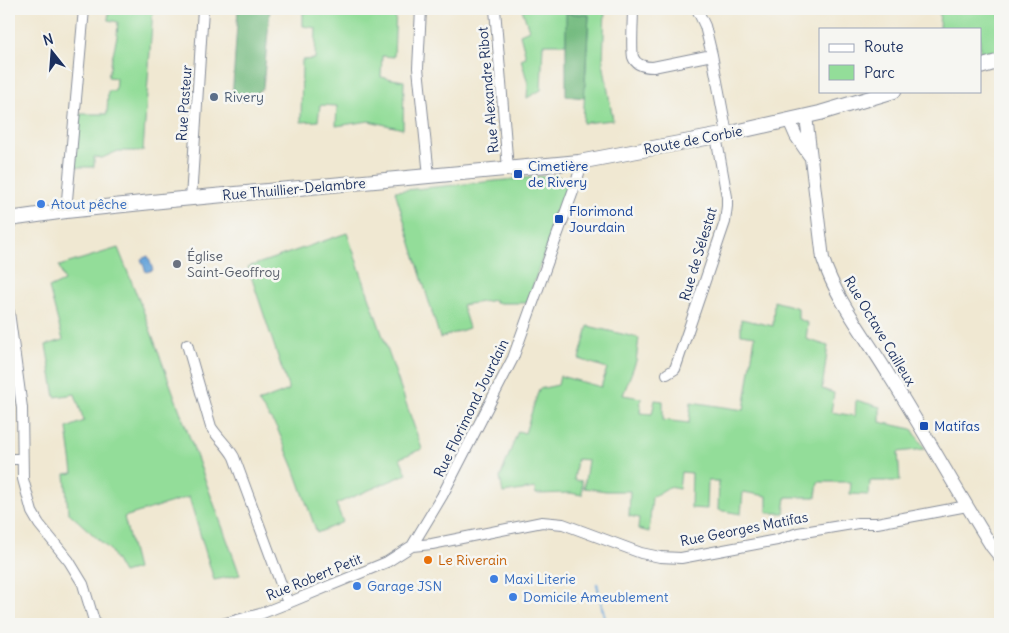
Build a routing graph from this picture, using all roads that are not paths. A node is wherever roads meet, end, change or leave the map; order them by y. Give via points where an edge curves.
1 (84, 9) edge
2 (203, 9) edge
3 (421, 9) edge
4 (496, 9) edge
5 (633, 9) edge
6 (697, 9) edge
7 (712, 55) junction
8 (1000, 61) edge
9 (982, 66) edge
10 (890, 92) edge
11 (806, 116) junction
12 (789, 120) junction
13 (721, 135) junction
14 (811, 157) junction
15 (579, 162) junction
16 (508, 169) junction
17 (429, 176) junction
18 (191, 199) junction
19 (66, 211) junction
20 (9, 219) edge
21 (9, 312) edge
22 (186, 344) dead end
23 (668, 374) dead end
24 (9, 459) edge
25 (22, 459) junction
26 (966, 506) junction
27 (412, 546) junction
28 (1000, 557) edge
29 (288, 603) junction
30 (95, 624) edge
31 (222, 624) edge

1 - 19 street
2 - 18 street, Rue Pasteur
3 - 17 street via 418,68
4 - 16 street, Rue Alexandre Ribot
5 - 7 street via 633,57 640,65 652,67
6 - 7 street, Rue de Sélestat
7 - 13 street, Rue de Sélestat
8 - 9 main road
10 - 11 main road, Route de Corbie
11 - 12 main road, Route de Corbie
11 - 14 street, Rue Octave Cailleux
12 - 13 main road, Route de Corbie
12 - 14 street
13 - 15 main road, Route de Corbie
13 - 23 street, Rue de Sélestat via 727,196 725,222 676,369
14 - 26 street, Rue Octave Cailleux via 823,258 829,277
15 - 16 main road, Rue Thuillier-Delambre
15 - 27 street, Rue Florimond Jourdain via 575,186 513,358 442,496
16 - 17 main road, Rue Thuillier-Delambre
17 - 18 main road, Rue Thuillier-Delambre
18 - 19 main road, Rue Thuillier-Delambre
19 - 20 main road, Rue Thuillier-Delambre
21 - 25 street via 22,408
22 - 29 street via 211,427 234,457
24 - 25 street
25 - 30 street via 32,512 84,584
26 - 27 street, Rue Georges Matifas via 878,523 798,533 681,558 641,553 554,523 526,525
26 - 28 street
27 - 29 street, Rue Robert Petit via 387,562
29 - 31 street, Rue Robert Petit

